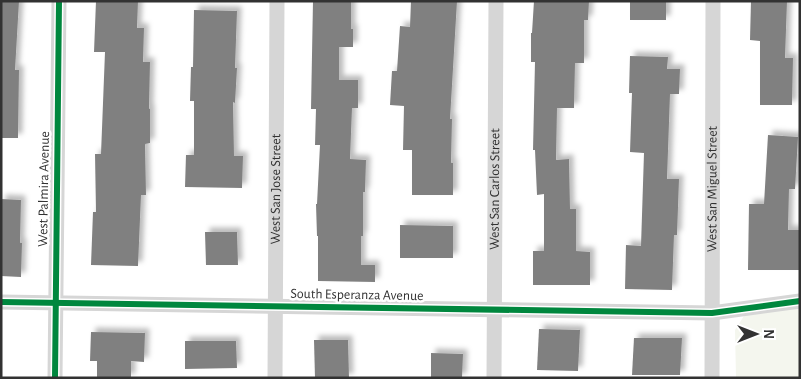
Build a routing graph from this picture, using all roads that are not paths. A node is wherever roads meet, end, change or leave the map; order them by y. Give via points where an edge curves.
1 (58, 1) edge
2 (277, 1) edge
3 (496, 1) edge
4 (713, 1) edge
5 (800, 301) edge
6 (1, 302) edge
7 (56, 303) junction
8 (275, 307) junction
9 (495, 310) junction
10 (712, 313) junction
11 (55, 378) edge
12 (275, 378) edge
13 (494, 378) edge
14 (712, 378) edge

1 - 7 street, West Palmira Avenue
2 - 8 street, West San Jose Street
3 - 9 street, West San Carlos Street
4 - 10 street, West San Miguel Street
5 - 10 street, South Esperanza Avenue
6 - 7 street, South Esperanza Avenue
7 - 8 street, South Esperanza Avenue
7 - 11 street, West Palmira Avenue
8 - 9 street, South Esperanza Avenue
8 - 12 street, West San Jose Street
9 - 10 street, South Esperanza Avenue
9 - 13 street, West San Carlos Street
10 - 14 street, West San Miguel Street

